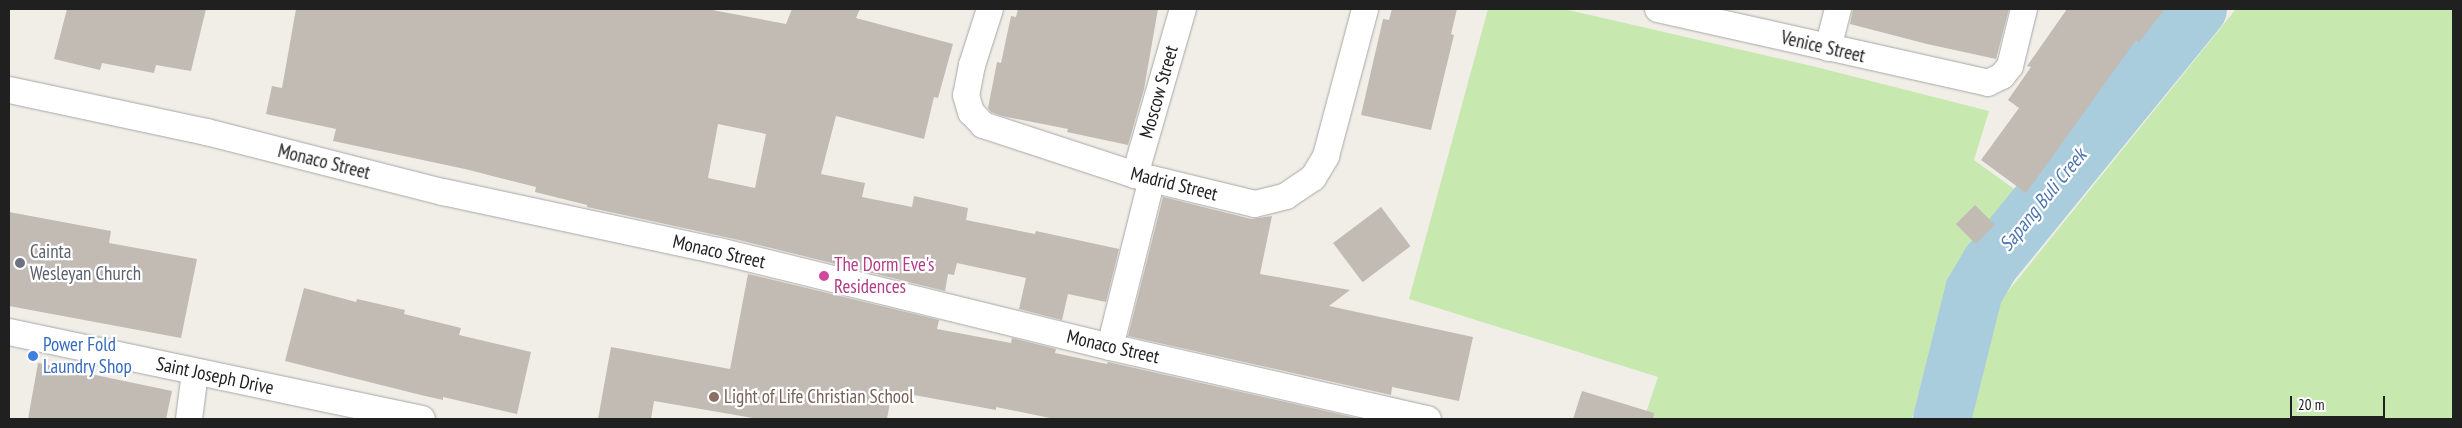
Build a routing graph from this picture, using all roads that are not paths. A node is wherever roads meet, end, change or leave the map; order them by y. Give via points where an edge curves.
1 (990, 9) edge
2 (1183, 9) edge
3 (1365, 9) edge
4 (1658, 9) edge
5 (1838, 9) edge
6 (2024, 9) edge
7 (1828, 48) junction
8 (9, 90) edge
9 (1144, 177) junction
10 (9, 332) edge
11 (1110, 347) junction
12 (195, 372) junction
13 (189, 419) edge
14 (422, 419) edge
15 (1428, 419) edge

1 - 9 street, Madrid Street via 966,95 971,112 983,125 992,129
2 - 9 street, Moscow Street
3 - 9 street, Madrid Street via 1326,156 1313,178 1286,196 1255,204
4 - 7 street, Venice Street
5 - 7 street
6 - 7 street, Venice Street via 2010,66 2002,76 1988,83
8 - 11 street, Monaco Street via 207,132 443,192 719,251
9 - 11 street, Moscow Street
10 - 12 street, Saint Joseph Drive
11 - 15 street, Monaco Street
12 - 13 street
12 - 14 street, Saint Joseph Drive

